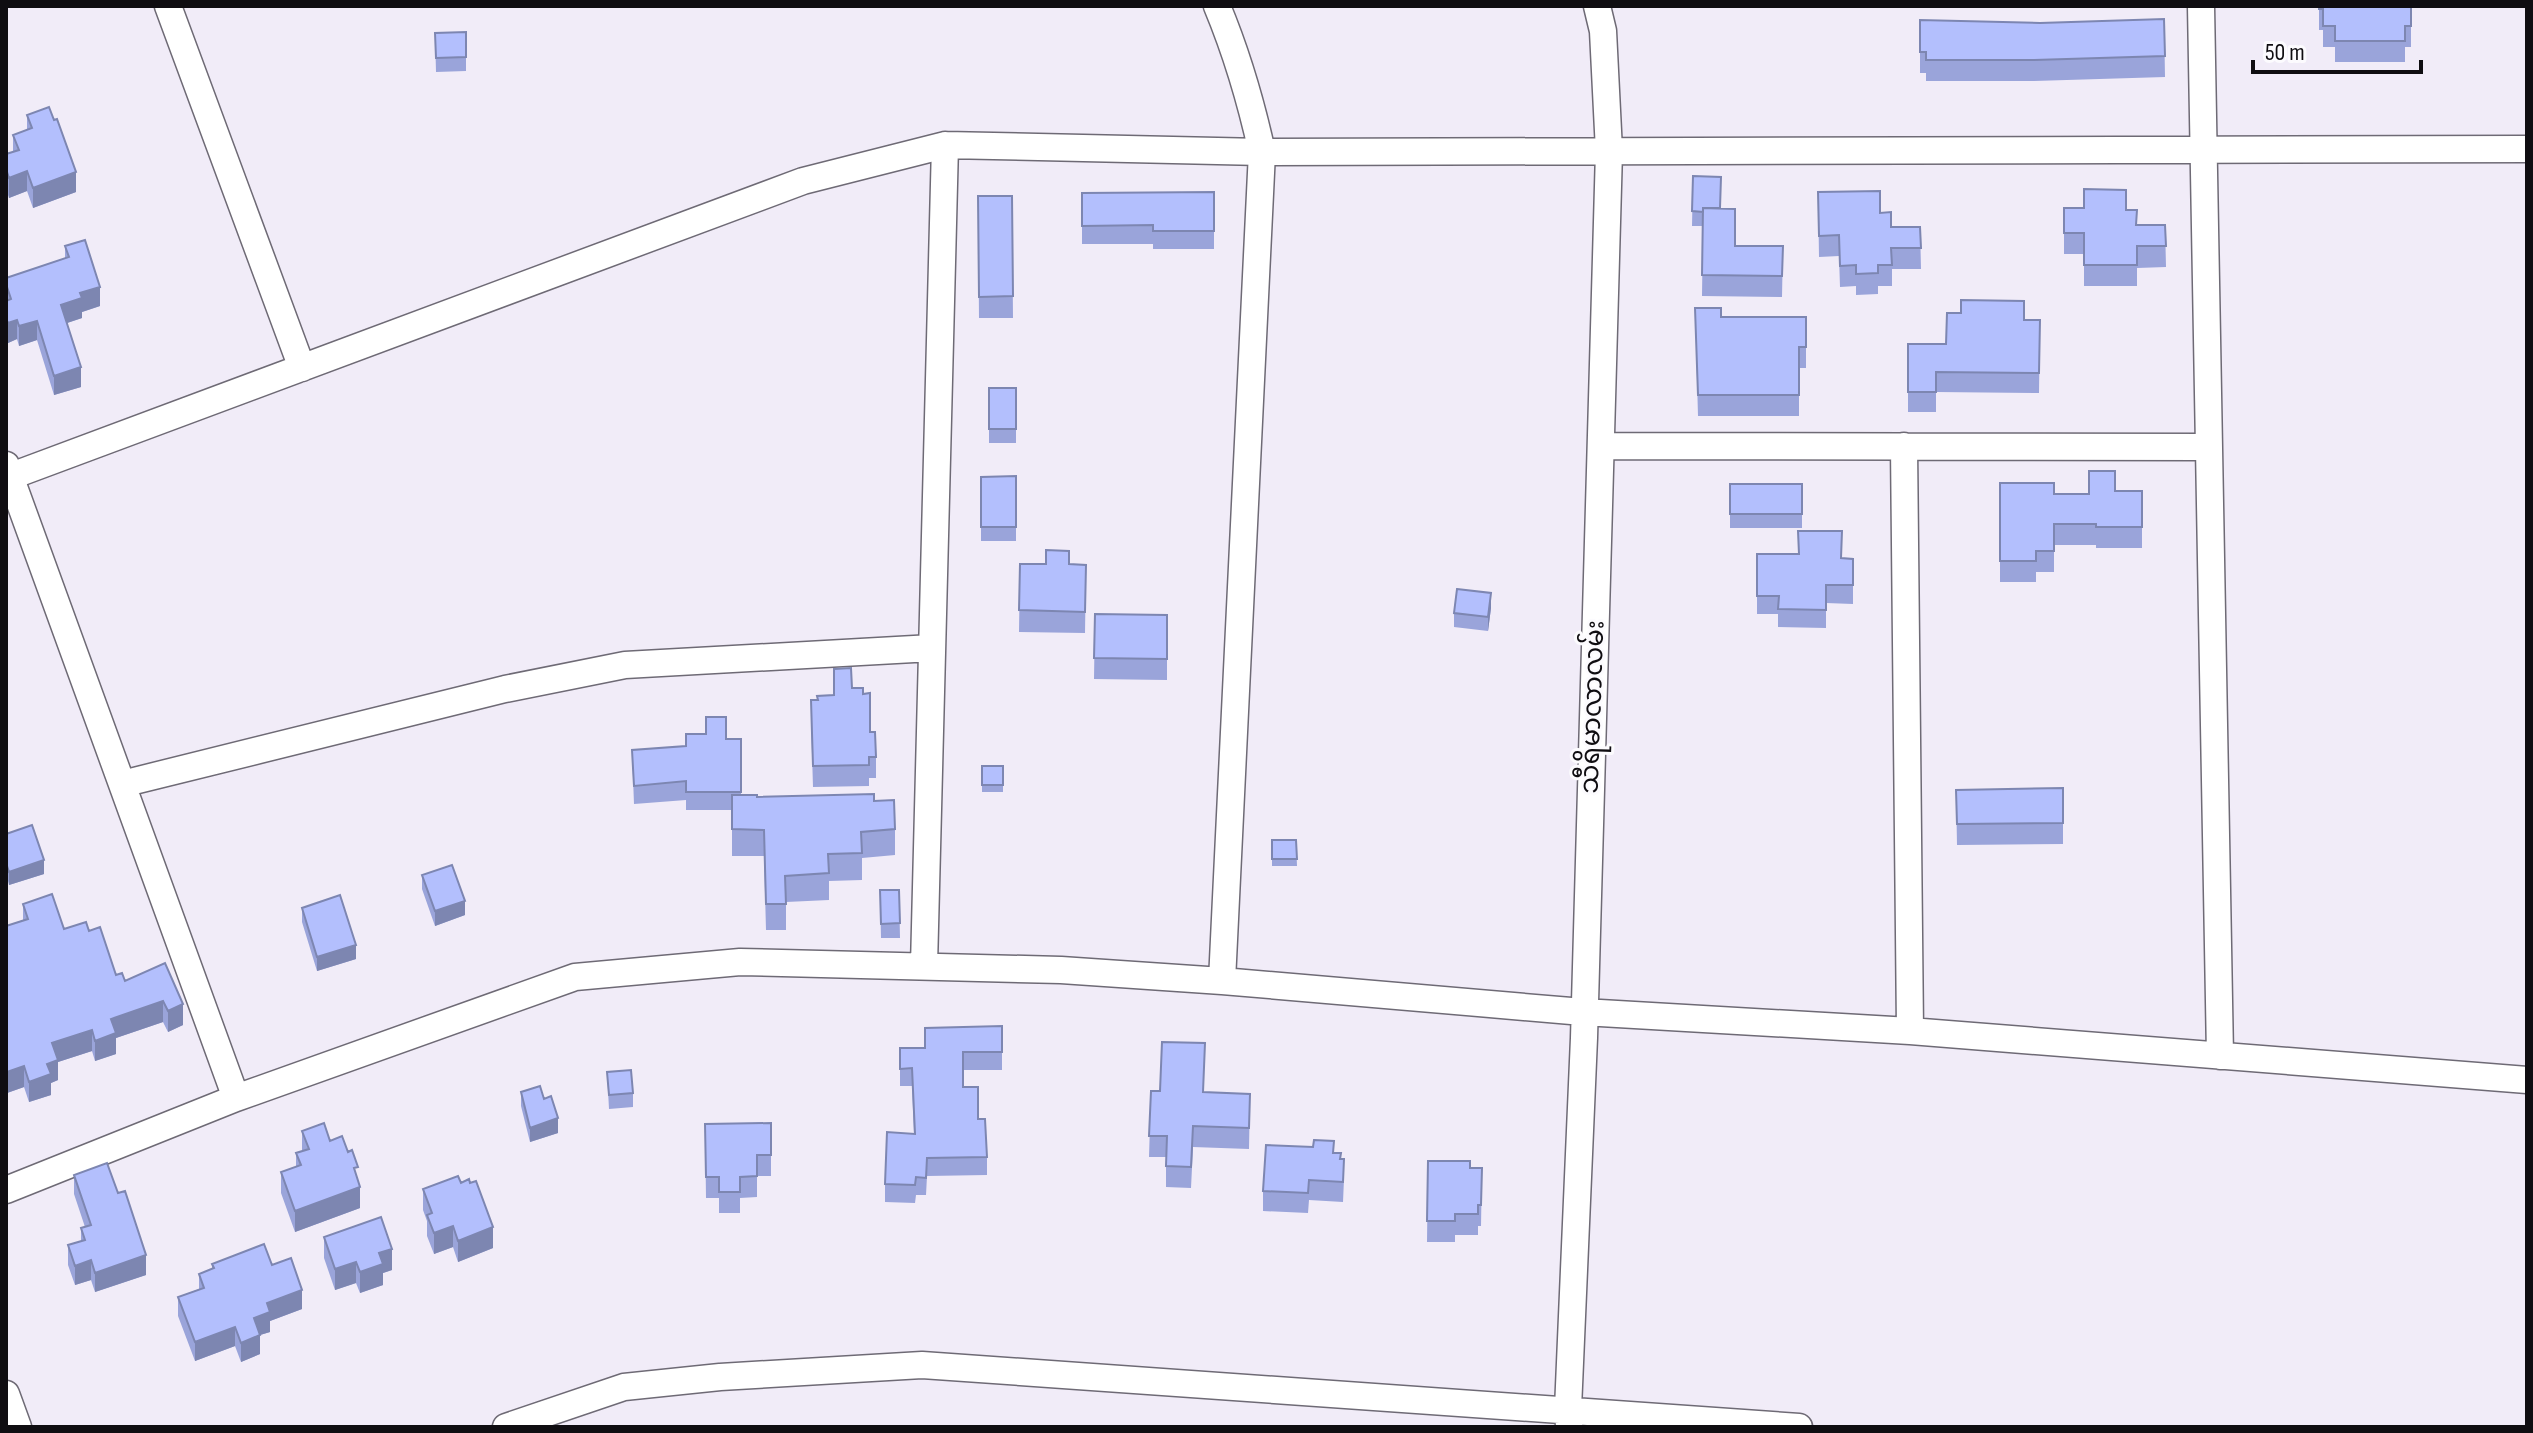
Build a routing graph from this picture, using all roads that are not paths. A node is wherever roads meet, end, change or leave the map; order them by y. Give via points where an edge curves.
1 (168, 6) edge
2 (1217, 6) edge
3 (1597, 6) edge
4 (2201, 6) edge
5 (945, 145) junction
6 (2527, 149) edge
7 (2204, 150) junction
8 (1609, 151) junction
9 (1262, 152) junction
10 (302, 368) junction
11 (1601, 446) junction
12 (1904, 446) junction
13 (2208, 447) junction
14 (7, 473) edge
15 (932, 648) junction
16 (122, 784) junction
17 (924, 966) junction
18 (1222, 981) junction
19 (1583, 1012) junction
20 (1910, 1031) junction
21 (2220, 1056) junction
22 (2527, 1080) edge
23 (236, 1098) junction
24 (6, 1190) edge
25 (6, 1394) edge
26 (1568, 1418) edge
27 (18, 1427) edge
28 (506, 1427) edge
29 (1799, 1427) edge

1 - 10 street
2 - 9 street
3 - 8 street, သီရိမာလာလမ်း
4 - 7 street
5 - 9 street
5 - 10 street via 803,181
5 - 15 street
6 - 7 street
7 - 8 street
7 - 13 street
8 - 9 street
8 - 11 street, သီရိမာလာလမ်း
9 - 18 street
10 - 14 street
11 - 12 street
11 - 19 street, သီရိမာလာလမ်း
12 - 13 street
12 - 20 street
13 - 21 street
14 - 16 street
15 - 16 street via 625,665 505,689
15 - 17 street
16 - 23 street
17 - 18 street
17 - 23 street via 740,962 575,977
18 - 19 street
19 - 20 street
19 - 26 street, သီရိမာလာလမ်း
20 - 21 street
21 - 22 street
23 - 24 street
25 - 27 street
26 - 28 street via 922,1365 624,1387
26 - 29 street

